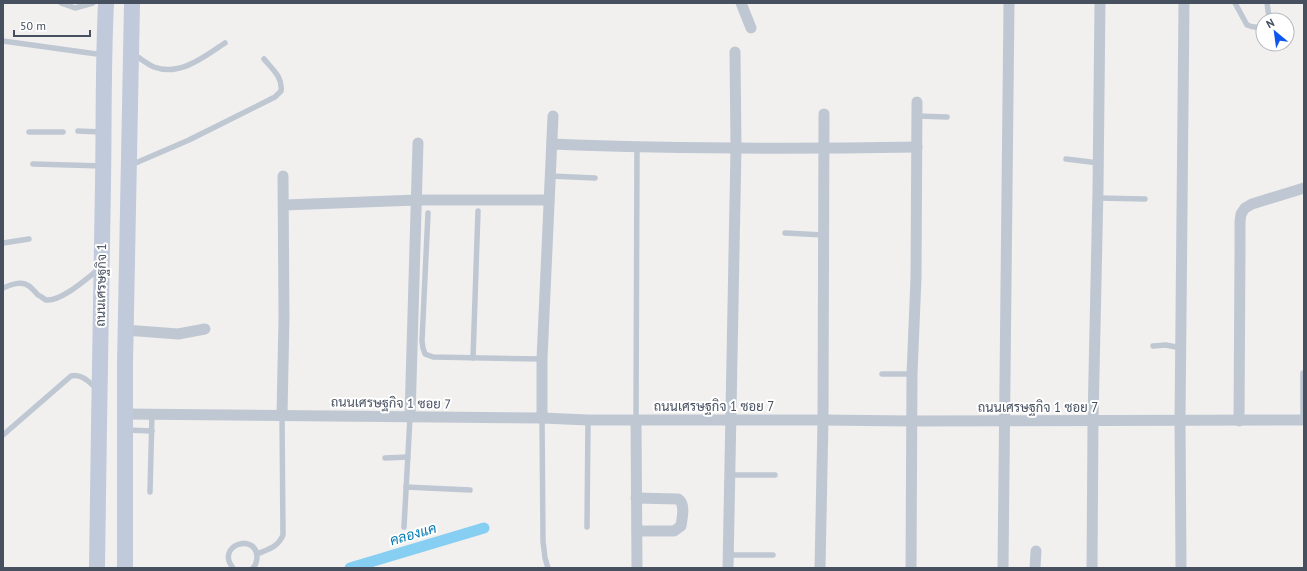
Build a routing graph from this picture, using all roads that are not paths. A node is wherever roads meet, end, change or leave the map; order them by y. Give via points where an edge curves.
1 (61, 3) edge
2 (132, 3) edge
3 (741, 3) edge
4 (1009, 3) edge
5 (1100, 3) edge
6 (1184, 3) edge
7 (1235, 3) edge
8 (102, 4) edge
9 (1255, 27) edge
10 (752, 28) dead end
11 (3, 41) edge
12 (225, 42) dead end
13 (735, 52) dead end
14 (264, 59) dead end
15 (131, 60) junction
16 (104, 61) junction
17 (917, 102) dead end
18 (824, 114) dead end
19 (553, 116) dead end
20 (917, 116) junction
21 (947, 117) dead end
22 (78, 131) dead end
23 (29, 132) dead end
24 (63, 132) dead end
25 (104, 132) junction
26 (418, 143) dead end
27 (552, 144) junction
28 (917, 147) junction
29 (637, 148) junction
30 (736, 148) junction
31 (824, 148) junction
32 (1066, 159) dead end
33 (1099, 163) junction
34 (34, 164) dead end
35 (103, 166) junction
36 (129, 166) junction
37 (284, 176) dead end
38 (550, 176) junction
39 (595, 178) dead end
40 (1304, 188) edge
41 (1098, 198) junction
42 (1145, 199) dead end
43 (417, 200) junction
44 (549, 200) junction
45 (284, 205) junction
46 (478, 211) dead end
47 (428, 213) dead end
48 (784, 233) dead end
49 (824, 235) junction
50 (29, 239) dead end
51 (3, 243) edge
52 (101, 268) junction
53 (3, 288) edge
54 (205, 328) dead end
55 (125, 330) junction
56 (1153, 346) dead end
57 (1181, 348) junction
58 (473, 358) junction
59 (542, 359) junction
60 (1303, 373) dead end
61 (882, 374) dead end
62 (912, 374) junction
63 (99, 391) junction
64 (125, 414) junction
65 (152, 414) junction
66 (282, 416) junction
67 (410, 417) junction
68 (542, 418) junction
69 (588, 420) junction
70 (636, 420) junction
71 (731, 420) junction
72 (823, 420) junction
73 (1093, 420) junction
74 (1304, 420) edge
75 (912, 421) junction
76 (1004, 421) junction
77 (1180, 421) junction
78 (1239, 421) junction
79 (125, 430) junction
80 (152, 431) junction
81 (3, 435) edge
82 (408, 457) junction
83 (385, 458) dead end
84 (730, 475) junction
85 (775, 475) dead end
86 (406, 487) junction
87 (470, 490) dead end
88 (150, 492) dead end
89 (636, 498) junction
90 (404, 527) dead end
91 (586, 527) dead end
92 (637, 531) junction
93 (1036, 550) dead end
94 (257, 554) junction
95 (728, 555) junction
96 (773, 555) dead end
97 (97, 568) edge
98 (125, 568) edge
99 (233, 568) edge
100 (253, 568) edge
101 (548, 568) edge
102 (637, 568) edge
103 (728, 568) edge
104 (820, 568) edge
105 (911, 568) edge
106 (1003, 568) edge
107 (1035, 568) edge
108 (1092, 568) edge
109 (1181, 568) edge

1 - 8 lane via 75,8
2 - 15 main road, ถนนเศรษฐกิจ 1
3 - 10 street
4 - 76 street
5 - 33 street
6 - 57 street
7 - 9 lane via 1247,25
8 - 16 main road, ถนนเศรษฐกิจ 1
11 - 16 lane
12 - 15 lane via 191,65 178,68 163,70
13 - 30 street
14 - 36 lane via 282,84 281,91 275,97 189,140
15 - 16 main road
15 - 36 main road, ถนนเศรษฐกิจ 1
16 - 25 main road, ถนนเศรษฐกิจ 1
17 - 20 street
18 - 31 street
19 - 27 street
20 - 21 lane
20 - 28 street
22 - 25 lane
23 - 24 lane
25 - 35 main road, ถนนเศรษฐกิจ 1
26 - 43 street
27 - 29 street
27 - 38 street
28 - 31 street
28 - 62 street
29 - 30 street
29 - 70 lane
30 - 31 street
30 - 71 street
31 - 49 street
32 - 33 lane
33 - 41 street
34 - 35 lane
35 - 52 main road, ถนนเศรษฐกิจ 1
36 - 55 main road, ถนนเศรษฐกิจ 1
37 - 45 street
38 - 39 lane
38 - 44 street
40 - 78 street via 1252,204 1241,214
41 - 42 lane
41 - 73 street
43 - 44 street
43 - 45 street
43 - 67 street
44 - 59 street
45 - 66 street
46 - 58 lane
47 - 58 lane via 423,348 425,354 433,357
48 - 49 lane
49 - 72 street
50 - 51 lane
52 - 53 lane via 56,299 45,300 22,283
52 - 63 main road, ถนนเศรษฐกิจ 1
54 - 55 street via 178,334
55 - 64 main road, ถนนเศรษฐกิจ 1
56 - 57 lane
57 - 77 street
58 - 59 lane
59 - 68 street
60 - 74 lane
61 - 62 lane
62 - 75 street
63 - 81 lane via 81,376 72,376
63 - 97 main road, ถนนเศรษฐกิจ 1
64 - 65 street, ถนนเศรษฐกิจ 1 ซอย 7
64 - 79 main road, ถนนเศรษฐกิจ 1
65 - 66 street, ถนนเศรษฐกิจ 1 ซอย 7
65 - 80 lane
66 - 67 street, ถนนเศรษฐกิจ 1 ซอย 7
66 - 94 lane via 283,535 280,542
67 - 68 street, ถนนเศรษฐกิจ 1 ซอย 7
67 - 82 lane
68 - 69 street, ถนนเศรษฐกิจ 1 ซอย 7
68 - 101 lane via 543,541
69 - 70 street, ถนนเศรษฐกิจ 1 ซอย 7
69 - 91 lane
70 - 71 street, ถนนเศรษฐกิจ 1 ซอย 7
70 - 89 street
71 - 72 street, ถนนเศรษฐกิจ 1 ซอย 7
71 - 84 street
72 - 75 street, ถนนเศรษฐกิจ 1 ซอย 7
72 - 104 street
73 - 76 street, ถนนเศรษฐกิจ 1 ซอย 7
73 - 77 street, ถนนเศรษฐกิจ 1 ซอย 7
73 - 108 street
74 - 78 street, ถนนเศรษฐกิจ 1 ซอย 7
75 - 76 street, ถนนเศรษฐกิจ 1 ซอย 7
75 - 105 street
76 - 106 street
77 - 78 street, ถนนเศรษฐกิจ 1 ซอย 7
77 - 109 street
79 - 80 lane
79 - 98 main road, ถนนเศรษฐกิจ 1
80 - 88 lane
82 - 83 lane
82 - 86 lane
84 - 85 lane
84 - 95 street
86 - 87 lane
86 - 90 lane
89 - 92 street
89 - 92 street via 678,499 683,505 682,526 678,529
92 - 102 street
93 - 107 street
94 - 99 lane via 249,545 238,544 229,553 228,559
94 - 100 lane
95 - 96 lane
95 - 103 street

